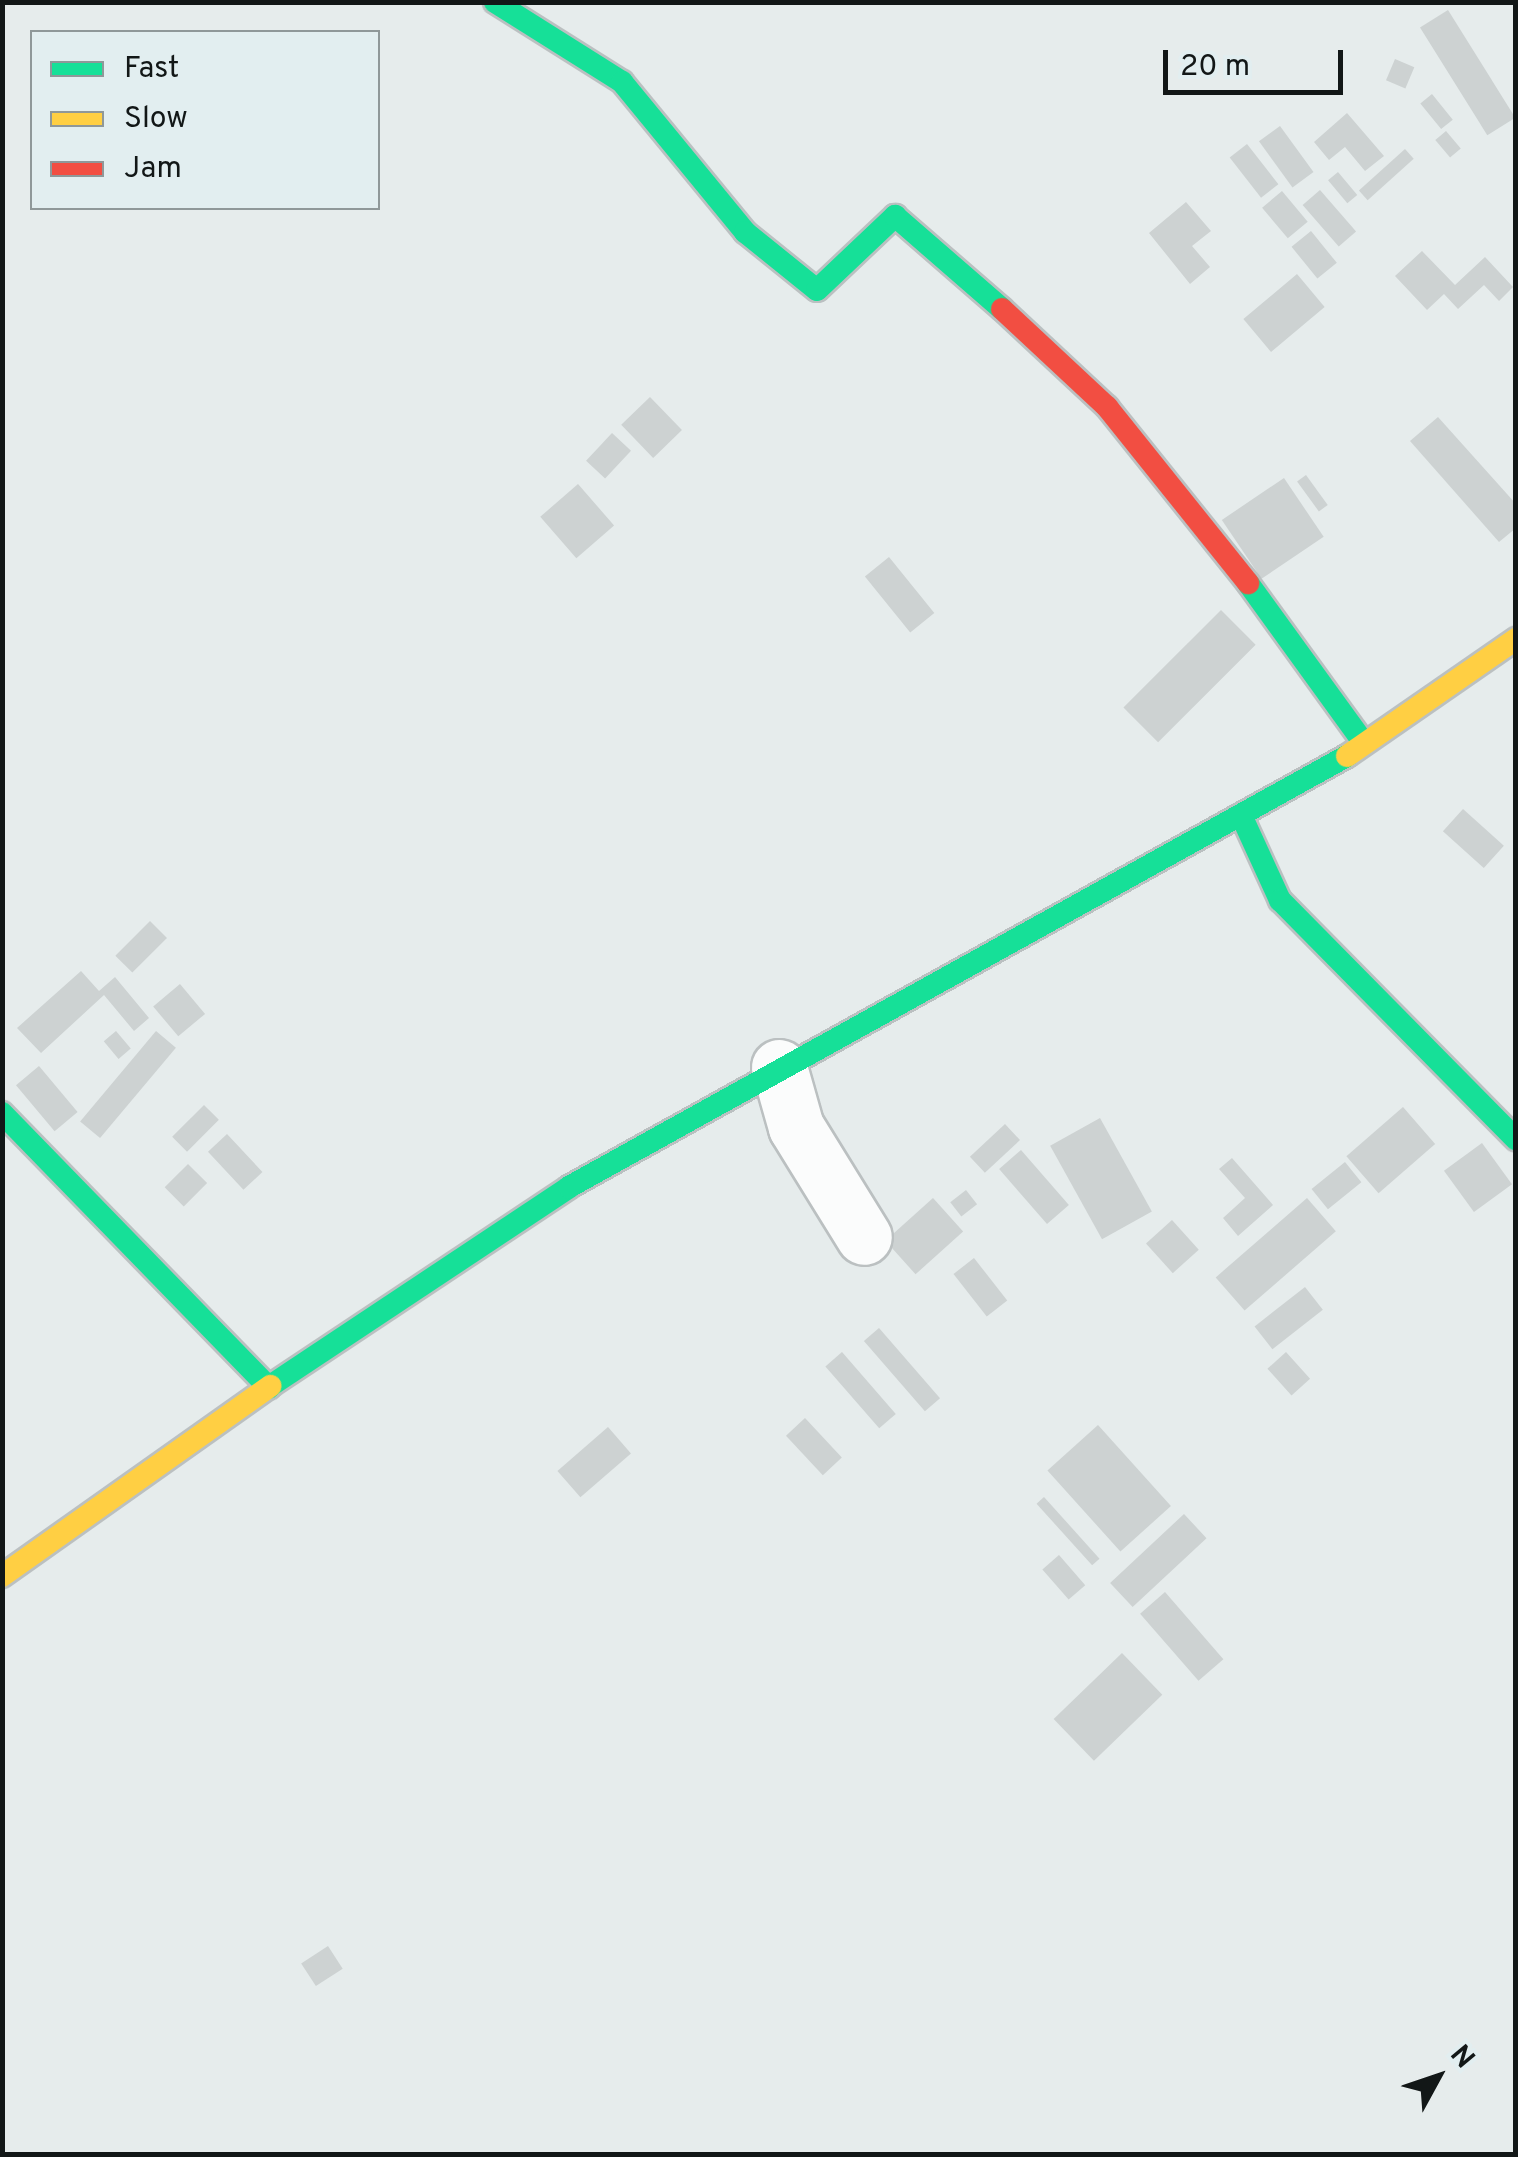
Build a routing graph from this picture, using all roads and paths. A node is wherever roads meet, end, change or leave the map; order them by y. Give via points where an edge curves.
1 (495, 2) edge
2 (1516, 640) edge
3 (1364, 744) junction
4 (1241, 815) junction
5 (779, 1067) junction
6 (2, 1113) edge
7 (1516, 1139) edge
8 (864, 1236) dead end
9 (269, 1388) junction
10 (2, 1576) edge

1 - 3 main road via 622,82 745,232 816,290 896,216 947,259 1107,407 1176,487
2 - 3 main road
3 - 4 main road
4 - 5 main road
4 - 7 main road via 1280,900
5 - 8 street via 796,1128
5 - 9 main road via 569,1187
6 - 9 main road
9 - 10 main road

